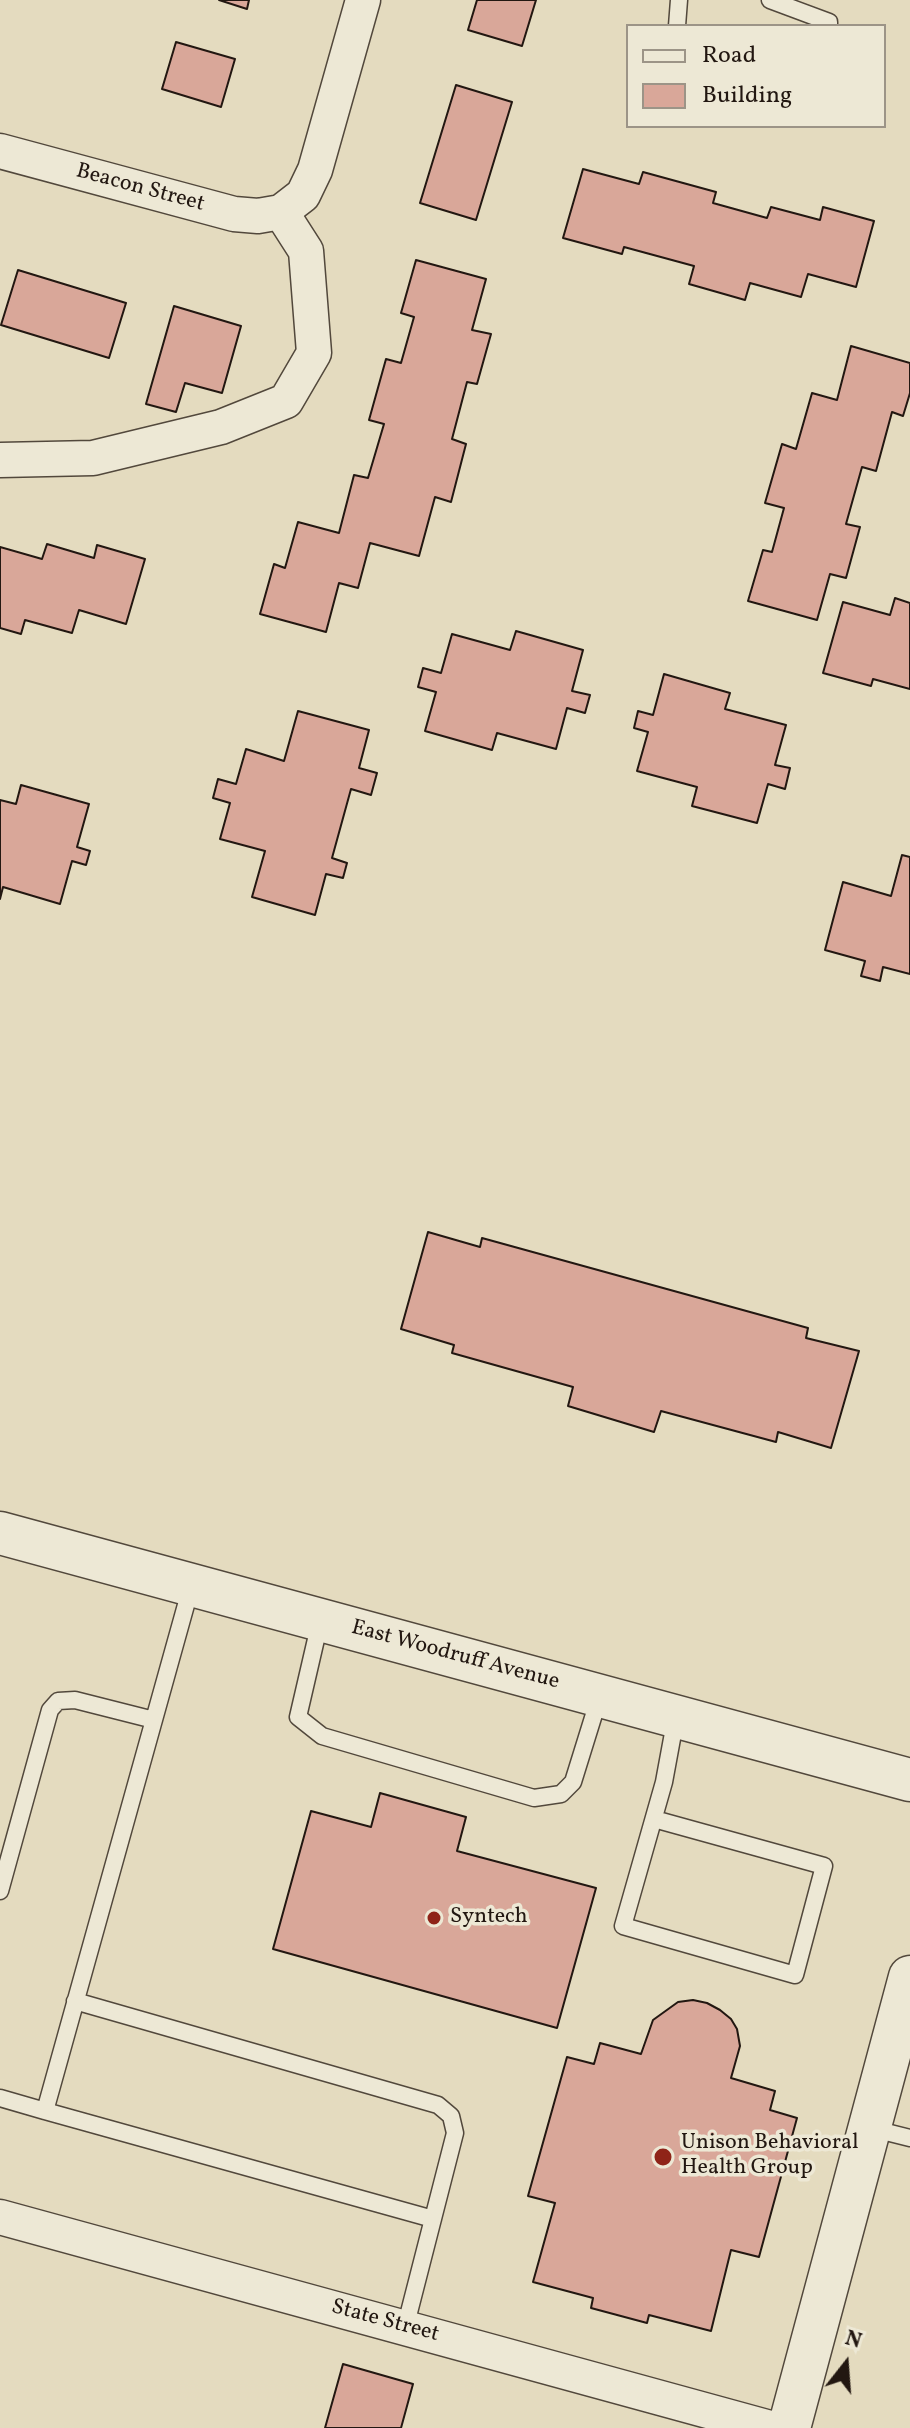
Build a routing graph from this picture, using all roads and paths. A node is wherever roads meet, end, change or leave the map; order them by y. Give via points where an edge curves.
1 (363, 0) edge
2 (679, 0) edge
3 (770, 0) edge
4 (677, 24) edge
5 (829, 24) edge
6 (0, 151) edge
7 (281, 212) junction
8 (0, 460) edge
9 (0, 1533) edge
10 (192, 1585) junction
11 (321, 1621) junction
12 (600, 1695) junction
13 (676, 1716) junction
14 (154, 1720) junction
15 (910, 1780) edge
16 (654, 1819) junction
17 (1, 1883) edge
18 (910, 1977) edge
19 (75, 2001) junction
20 (0, 2098) edge
21 (45, 2111) junction
22 (869, 2127) junction
23 (910, 2138) edge
24 (0, 2217) edge
25 (433, 2219) junction
26 (405, 2328) junction
27 (770, 2428) edge
28 (789, 2428) edge

1 - 7 street via 315,170 303,195
2 - 4 lane
3 - 5 lane
6 - 7 street, Beacon Street via 234,214
7 - 8 street via 306,251 314,353 286,401 221,427 93,458
9 - 10 street, East Woodruff Avenue
10 - 11 street, East Woodruff Avenue
10 - 14 lane
11 - 12 street, East Woodruff Avenue
11 - 12 lane via 298,1717 322,1736 534,1798 561,1794 573,1782
12 - 13 street, East Woodruff Avenue
13 - 15 street, East Woodruff Avenue
13 - 16 lane
14 - 17 lane via 75,1700 58,1701 50,1710
14 - 19 lane
16 - 16 lane via 623,1926 795,1975 824,1866
18 - 22 street
19 - 21 lane
19 - 25 lane via 438,2105 451,2116 455,2133
20 - 21 lane
21 - 25 lane
22 - 23 lane
22 - 28 street
24 - 26 street, State Street
25 - 26 lane
26 - 27 street, State Street

